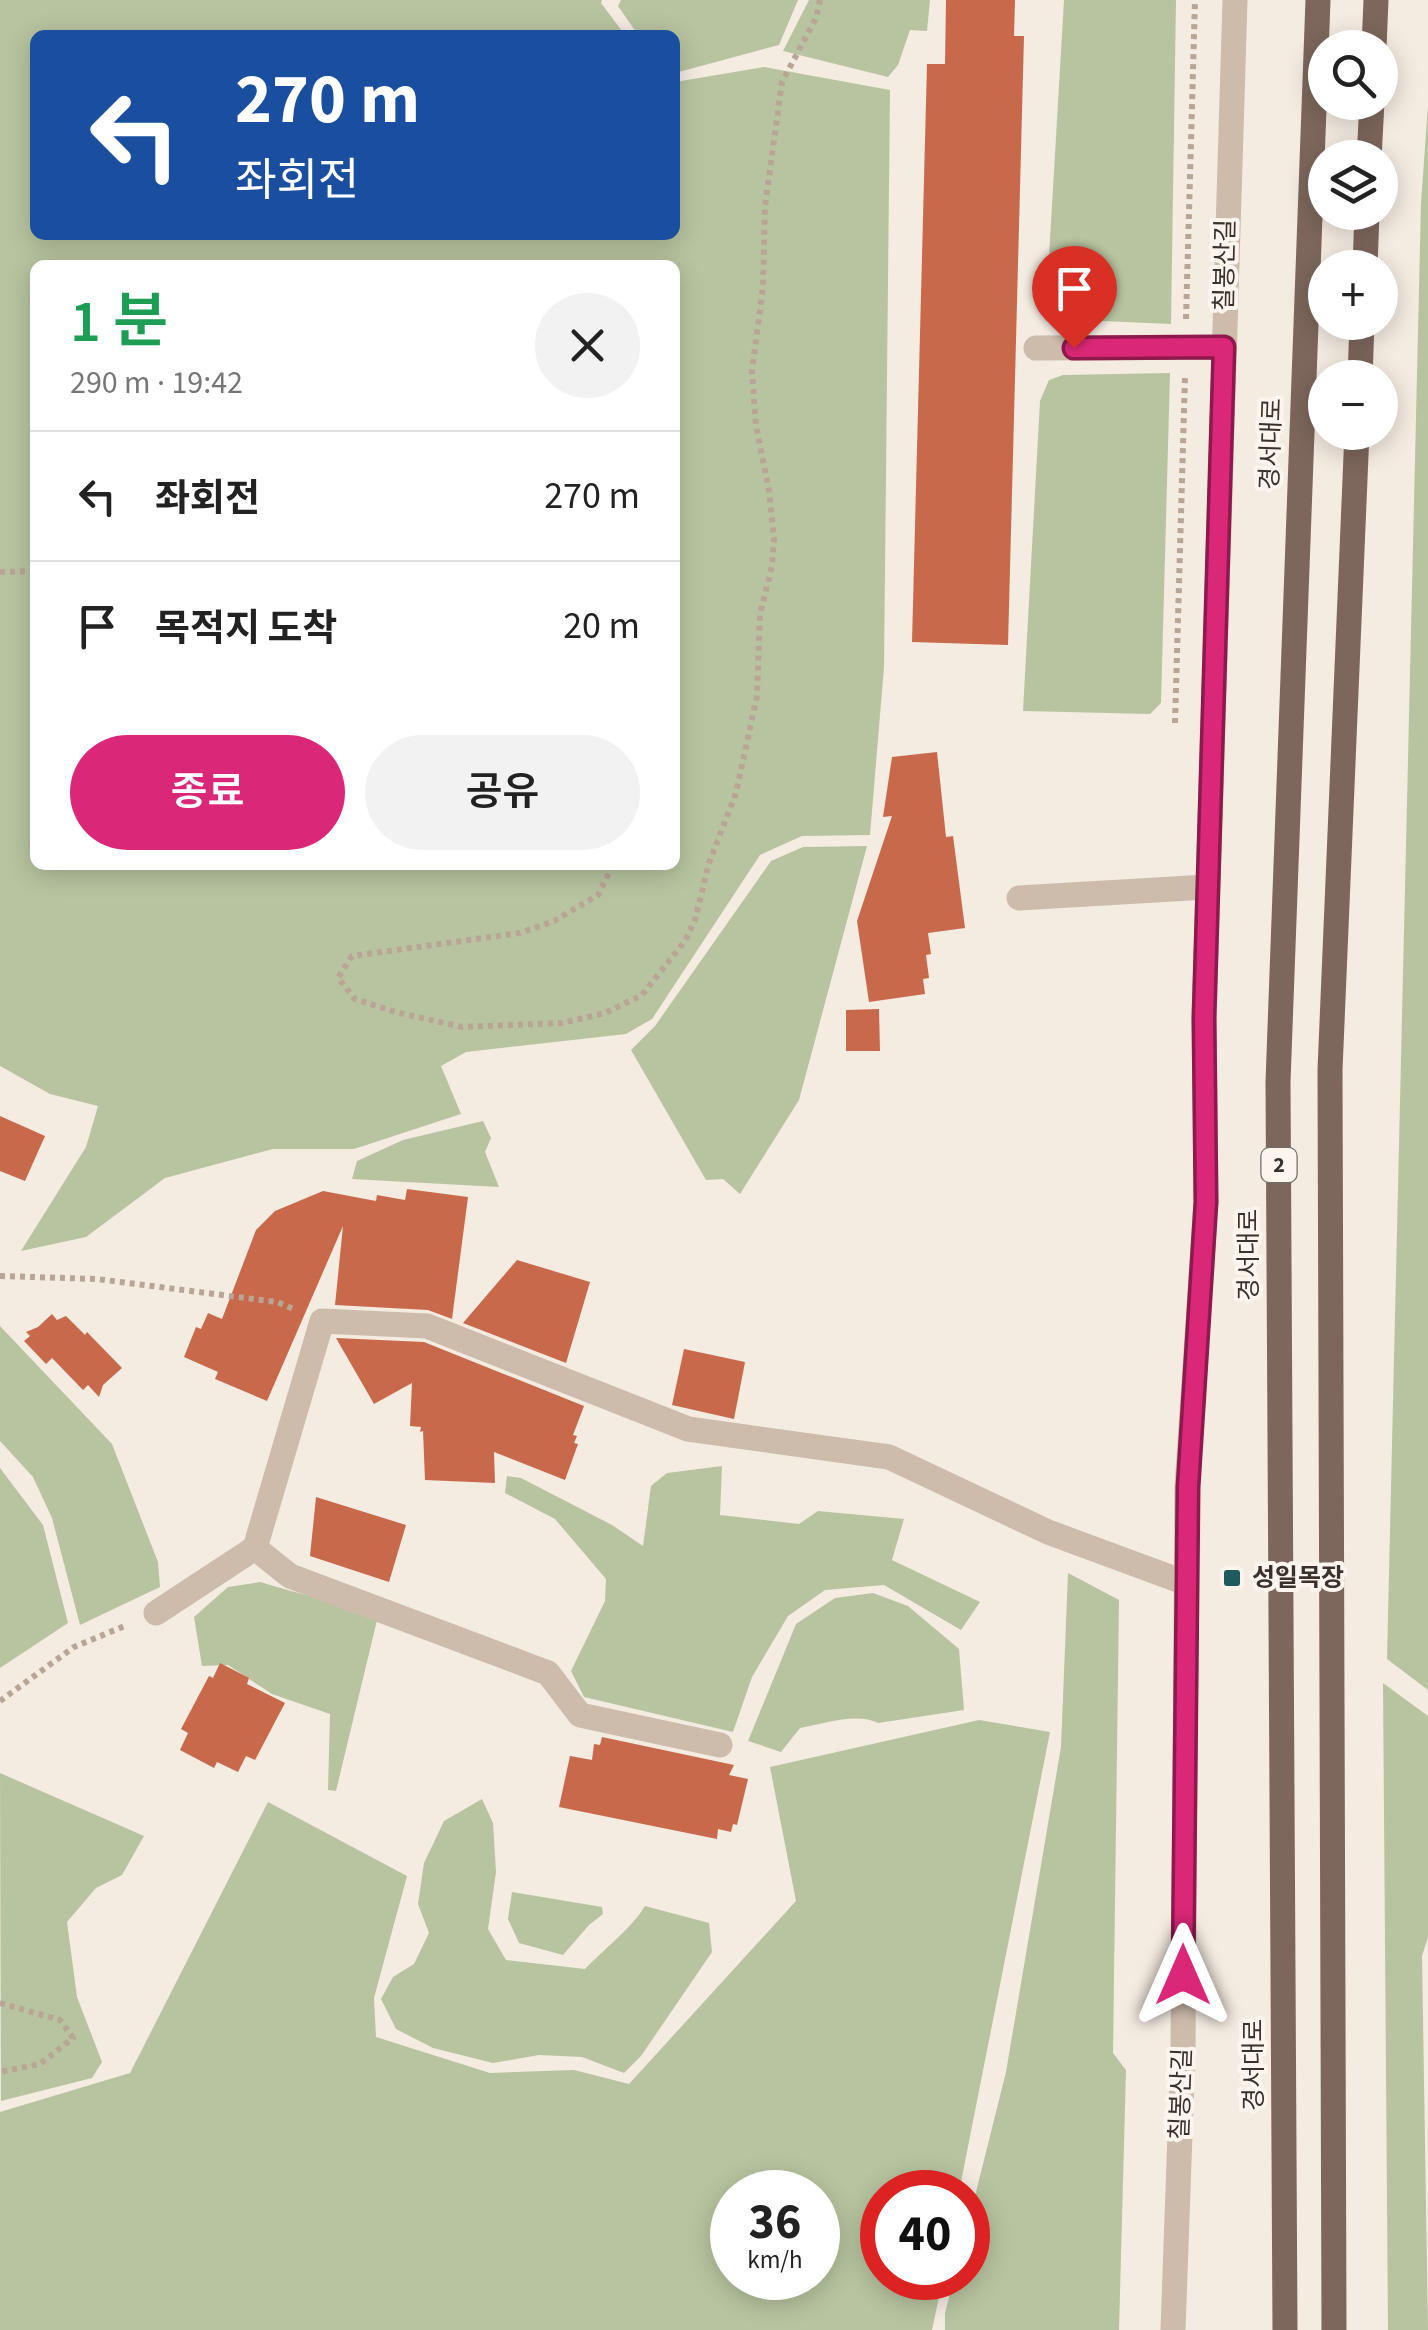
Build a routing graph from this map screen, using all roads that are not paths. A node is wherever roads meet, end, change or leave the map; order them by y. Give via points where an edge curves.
1 (1235, 0) edge
2 (1318, 0) edge
3 (1376, 0) edge
4 (1375, 30) edge
5 (1224, 347) junction
6 (1036, 348) dead end
7 (1357, 450) edge
8 (1207, 887) junction
9 (1019, 898) dead end
10 (255, 1548) junction
11 (1186, 1583) junction
12 (156, 1613) road end
13 (720, 1745) dead end
14 (1174, 2330) edge
15 (1285, 2330) edge
16 (1334, 2330) edge

1 - 5 street, 칠봉산길
2 - 15 main road, 경서대로 / 2 via 1278,1082
3 - 4 main road
5 - 6 street
5 - 8 street, 칠봉산길
7 - 16 main road, 2 via 1330,1070
8 - 9 street
8 - 11 street, 칠봉산길 via 1206,1202
10 - 11 street via 322,1321 427,1326 688,1429 889,1457 1048,1532
10 - 12 street
10 - 13 street via 290,1576 548,1673 580,1715
11 - 14 street, 칠봉산길

